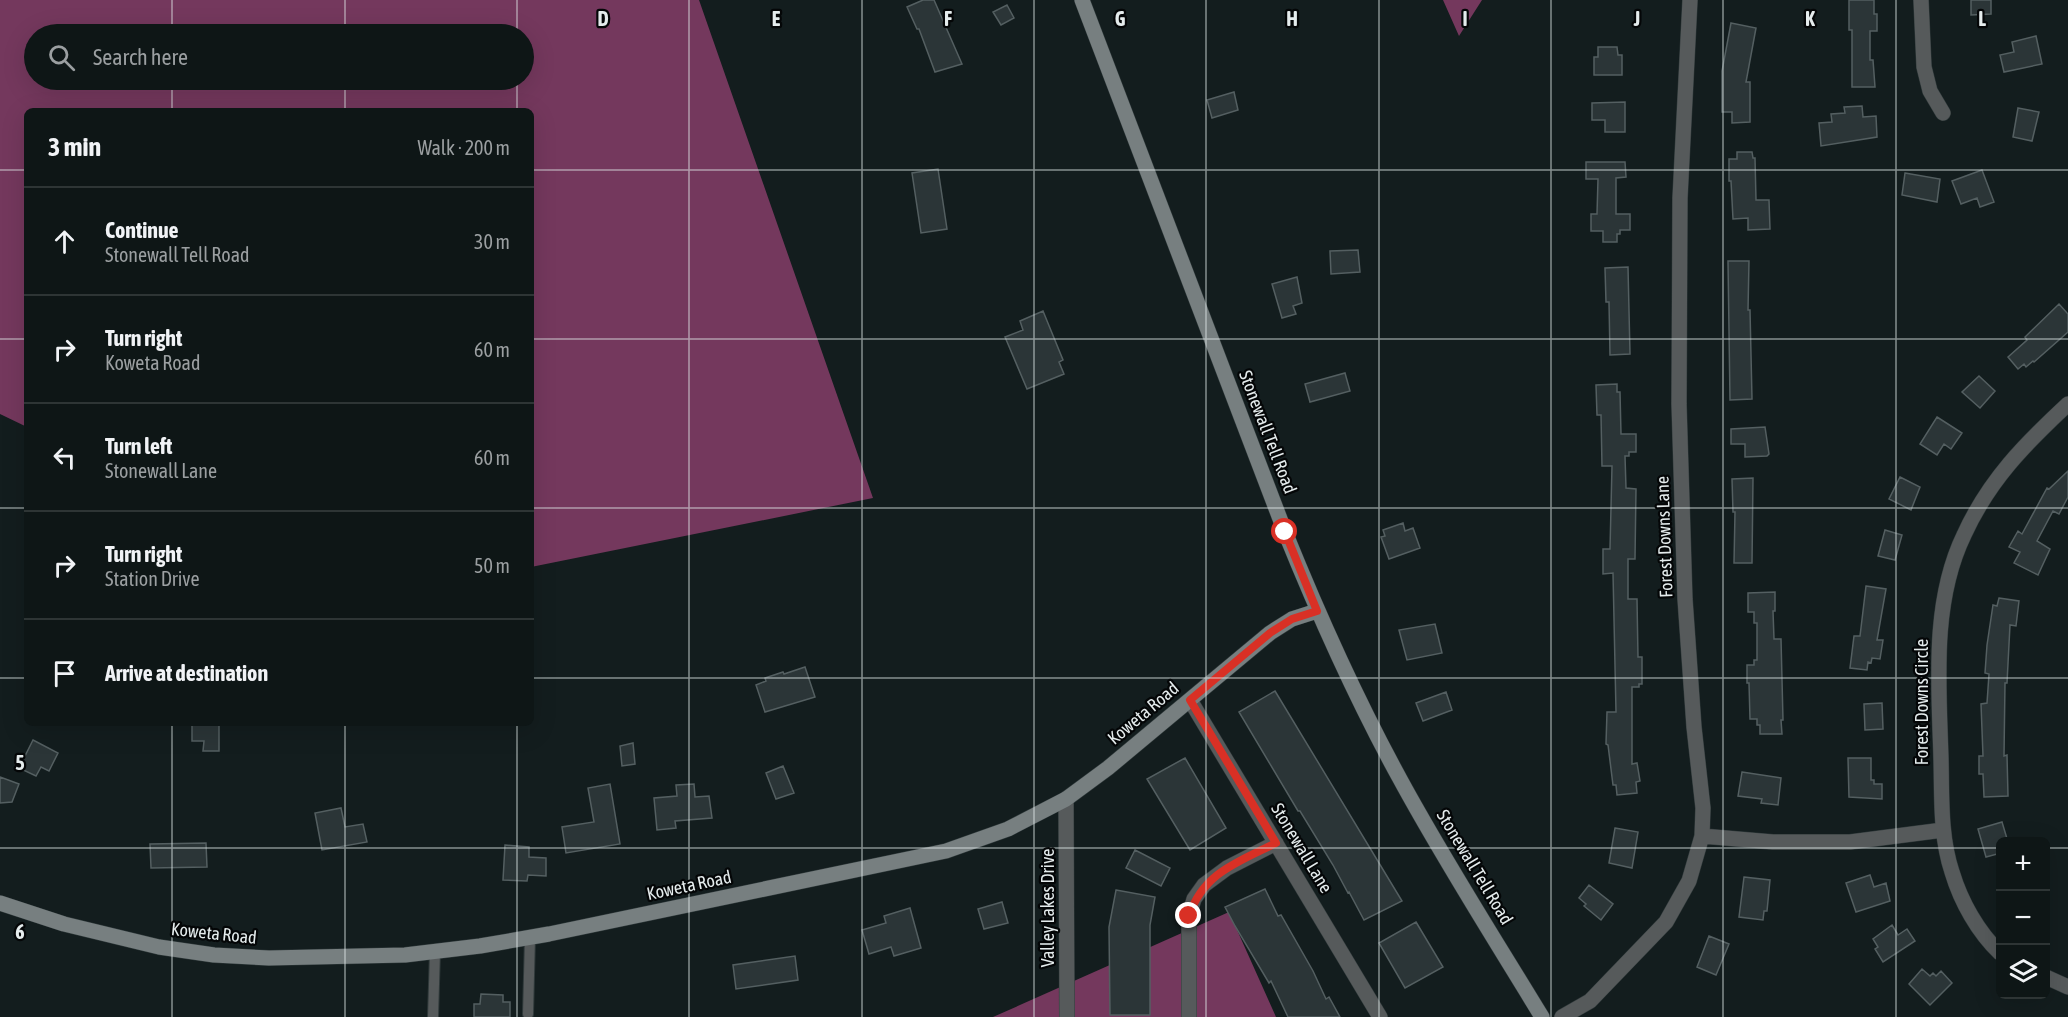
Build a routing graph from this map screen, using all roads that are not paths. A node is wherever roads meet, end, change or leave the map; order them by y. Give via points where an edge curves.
1 (1082, 0) edge
2 (1690, 0) edge
3 (1921, 0) edge
4 (1943, 113) dead end
5 (2068, 404) edge
6 (1317, 611) junction
7 (1190, 700) junction
8 (1066, 799) junction
9 (1943, 830) junction
10 (1702, 836) junction
11 (1276, 843) junction
12 (0, 903) edge
13 (530, 938) junction
14 (1996, 947) edge
15 (435, 951) junction
16 (2050, 979) edge
17 (2068, 987) edge
18 (528, 1014) dead end
19 (433, 1017) edge
20 (1067, 1017) edge
21 (1189, 1017) edge
22 (1380, 1017) edge
23 (1542, 1017) edge
24 (1562, 1017) edge

1 - 6 street, Stonewall Tell Road
2 - 10 street, Forest Downs Lane via 1680,198 1679,404 1685,599 1703,808
3 - 4 street via 1924,67 1930,91
5 - 9 street, Forest Downs Circle via 2022,447 1990,489 1963,536 1947,585 1938,643
6 - 7 street, Koweta Road via 1292,619 1270,633
6 - 23 street, Stonewall Tell Road via 1400,780
7 - 8 street, Koweta Road
7 - 11 street, Stonewall Lane
8 - 13 street, Koweta Road via 1008,829 946,851
8 - 20 street, Valley Lakes Drive
9 - 10 street via 1850,842 1773,842
9 - 14 street, Forest Downs Circle via 1951,871 1968,912
10 - 24 street, Forest Downs Lane via 1689,881 1666,922 1590,1001
11 - 21 street via 1227,868 1204,885 1194,899 1189,916
11 - 22 street, Stonewall Lane
12 - 15 street, Koweta Road via 64,924 159,947 214,955 269,958
13 - 15 street, Koweta Road
13 - 18 lane
15 - 19 lane
16 - 17 street

